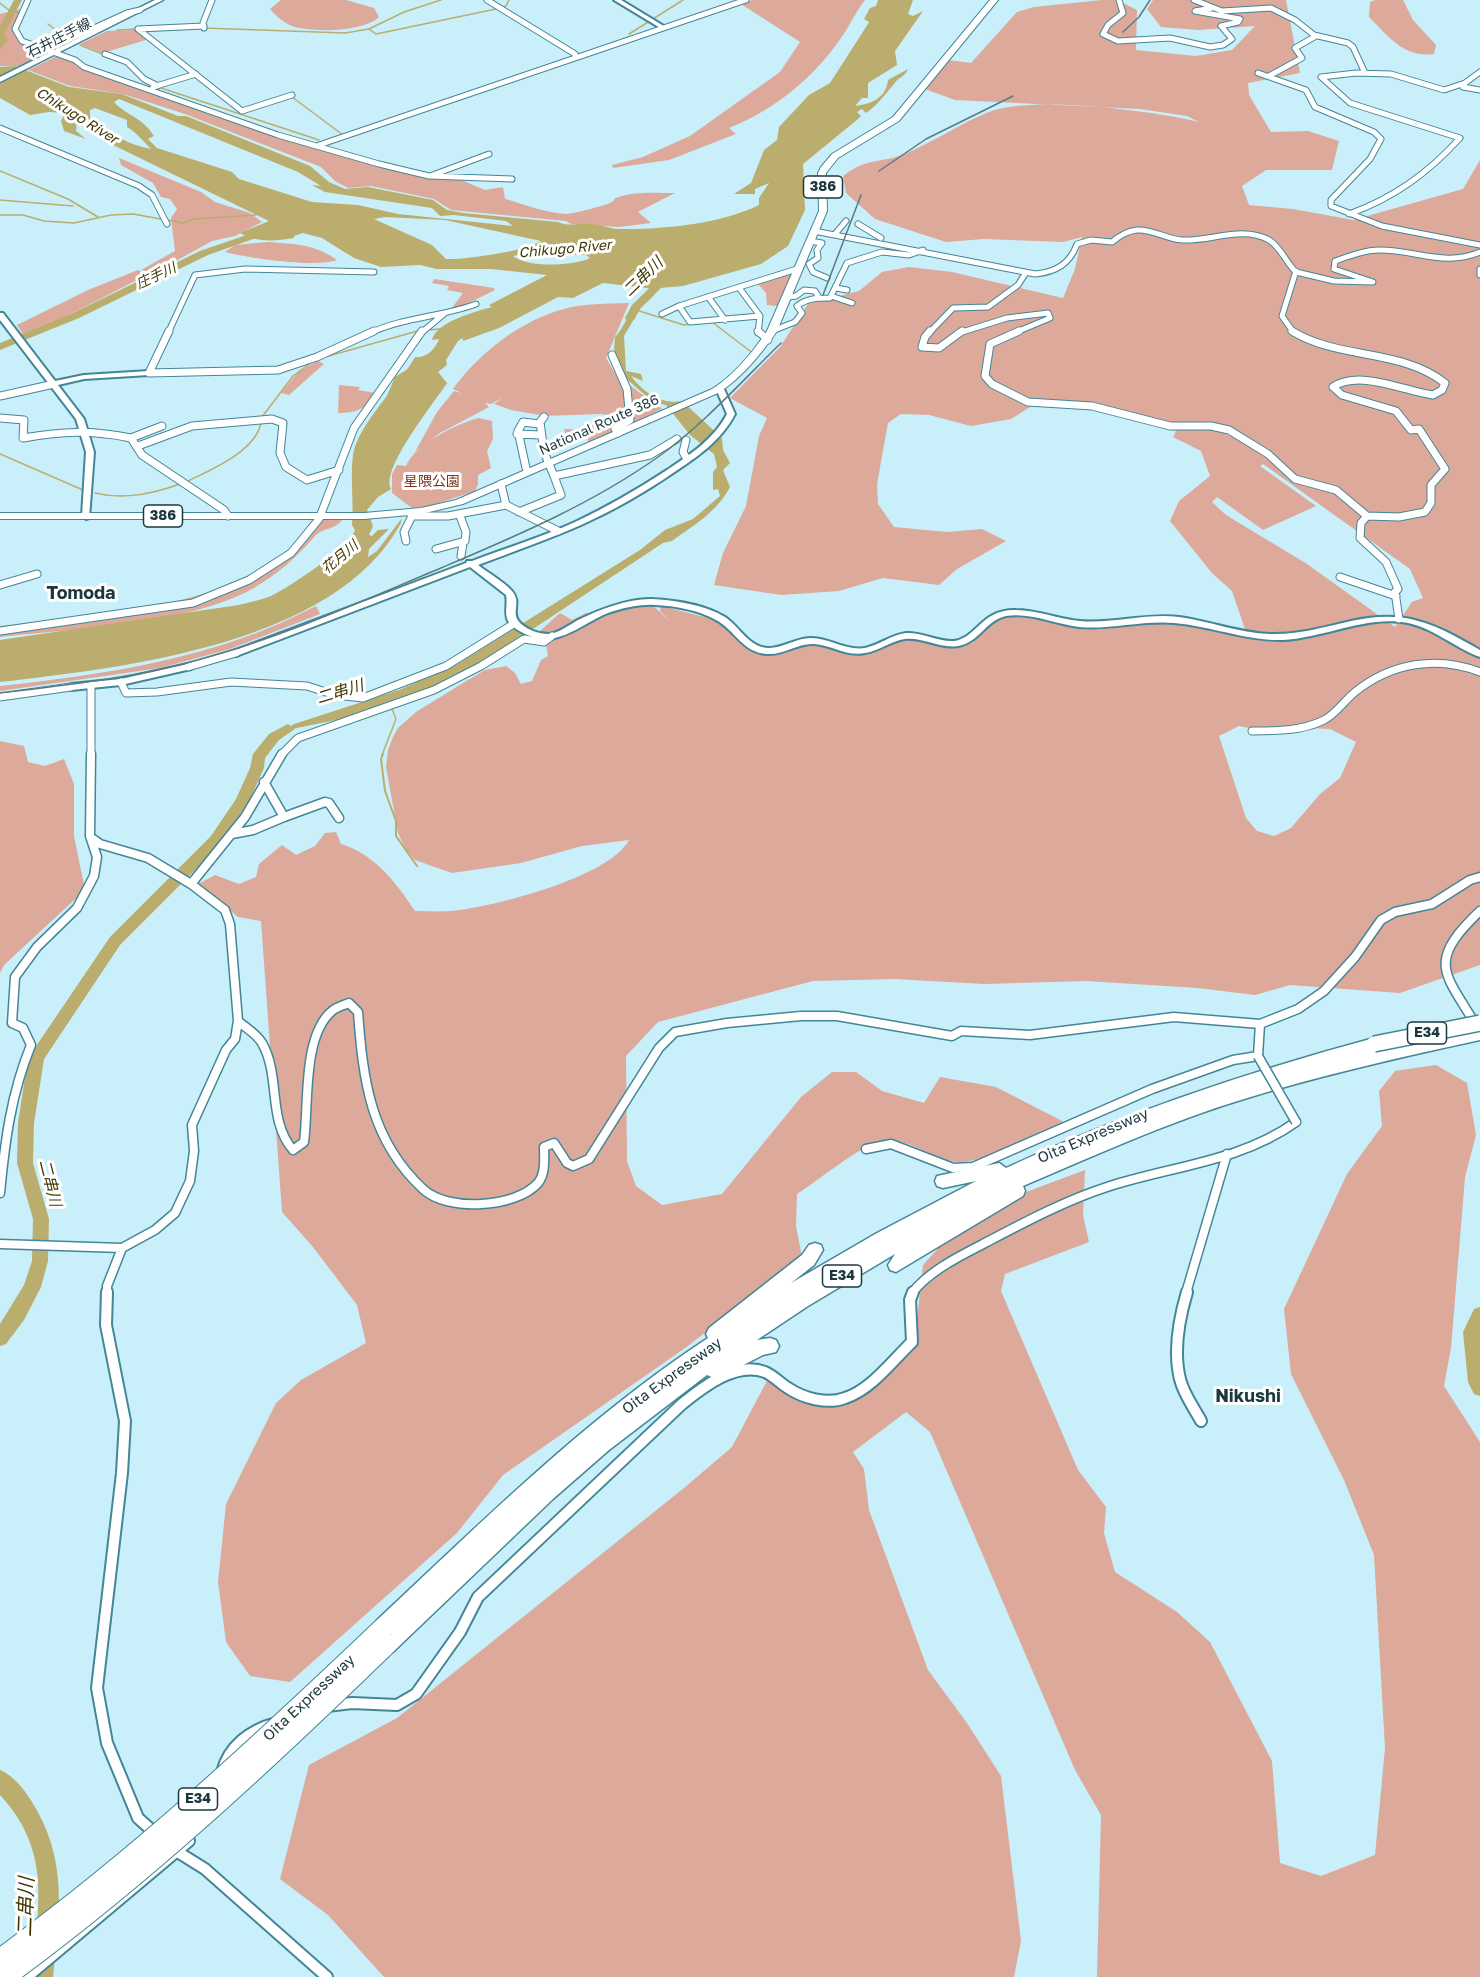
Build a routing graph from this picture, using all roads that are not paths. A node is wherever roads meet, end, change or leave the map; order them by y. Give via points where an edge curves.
1 (28, 0) edge
2 (160, 0) edge
3 (212, 0) edge
4 (487, 0) edge
5 (617, 0) edge
6 (746, 0) edge
7 (994, 0) edge
8 (1119, 0) edge
9 (1194, 0) edge
10 (1212, 8) junction
11 (664, 28) junction
12 (1316, 36) junction
13 (54, 51) junction
14 (105, 54) dead end
15 (575, 54) dead end
16 (1480, 72) edge
17 (1258, 73) dead end
18 (1365, 73) junction
19 (196, 74) junction
20 (1269, 76) junction
21 (0, 80) edge
22 (157, 86) junction
23 (140, 87) junction
24 (1463, 87) junction
25 (1480, 90) edge
26 (292, 95) dead end
27 (0, 128) edge
28 (319, 145) junction
29 (489, 154) dead end
30 (429, 176) junction
31 (512, 179) dead end
32 (1350, 214) junction
33 (846, 221) dead end
34 (167, 222) dead end
35 (858, 224) dead end
36 (814, 231) junction
37 (835, 234) junction
38 (810, 241) junction
39 (1480, 245) edge
40 (921, 249) junction
41 (1480, 252) edge
42 (800, 268) junction
43 (1480, 269) edge
44 (374, 272) dead end
45 (1296, 272) junction
46 (1025, 274) junction
47 (1480, 275) edge
48 (827, 278) dead end
49 (836, 288) junction
50 (740, 289) junction
51 (847, 290) dead end
52 (831, 296) junction
53 (788, 297) junction
54 (818, 297) junction
55 (709, 298) junction
56 (852, 303) dead end
57 (476, 304) dead end
58 (679, 306) junction
59 (445, 313) junction
60 (662, 314) dead end
61 (0, 315) edge
62 (760, 316) junction
63 (725, 320) junction
64 (770, 335) junction
65 (612, 355) dead end
66 (149, 373) junction
67 (54, 384) junction
68 (720, 389) junction
69 (0, 397) edge
70 (544, 417) dead end
71 (0, 418) edge
72 (261, 419) joint
73 (539, 424) junction
74 (162, 426) dead end
75 (85, 431) junction
76 (618, 433) junction
77 (517, 434) junction
78 (540, 435) junction
79 (131, 438) junction
80 (677, 439) dead end
81 (686, 440) dead end
82 (138, 446) junction
83 (687, 459) junction
84 (548, 464) junction
85 (526, 468) dead end
86 (339, 470) junction
87 (554, 476) junction
88 (501, 484) junction
89 (506, 505) junction
90 (519, 512) junction
91 (411, 514) junction
92 (0, 516) edge
93 (86, 516) junction
94 (228, 516) junction
95 (323, 516) junction
96 (460, 516) junction
97 (1367, 516) junction
98 (558, 531) junction
99 (406, 541) dead end
100 (463, 543) junction
101 (436, 549) dead end
102 (461, 556) dead end
103 (470, 564) junction
104 (37, 574) dead end
105 (1340, 577) dead end
106 (0, 585) edge
107 (1396, 596) junction
108 (1399, 619) junction
109 (515, 623) junction
110 (0, 631) edge
111 (552, 636) junction
112 (237, 653) joint
113 (1480, 654) edge
114 (188, 667) joint
115 (1480, 672) edge
116 (121, 682) junction
117 (91, 686) junction
118 (71, 687) joint
119 (0, 697) edge
120 (363, 698) junction
121 (370, 713) junction
122 (1252, 731) dead end
123 (264, 782) junction
124 (284, 817) junction
125 (339, 818) dead end
126 (232, 834) junction
127 (93, 839) junction
128 (1480, 877) edge
129 (191, 884) junction
130 (1480, 911) edge
131 (238, 1021) junction
132 (1480, 1023) edge
133 (1260, 1024) junction
134 (1480, 1033) edge
135 (1377, 1048) junction
136 (1258, 1056) junction
137 (1091, 1141) junction
138 (866, 1149) dead end
139 (1227, 1154) junction
140 (943, 1181) dead end
141 (0, 1193) edge
142 (0, 1245) edge
143 (122, 1248) junction
144 (815, 1250) dead end
145 (896, 1265) dead end
146 (770, 1346) dead end
147 (642, 1396) junction
148 (1201, 1421) dead end
149 (601, 1446) junction
150 (386, 1635) junction
151 (177, 1852) junction
152 (0, 1959) edge
153 (5, 1977) edge
154 (27, 1977) edge
155 (327, 1977) edge

1 - 13 street via 17,21 17,36 26,44
2 - 13 main road, 石井庄手線
3 - 19 street via 204,27 138,29
4 - 15 street
5 - 11 street
6 - 11 street
7 - 36 highway, National Route 386 / 386 via 896,118 835,156 825,167 823,211
8 - 10 street via 1124,13 1103,34 1126,42 1163,37 1223,46 1232,37 1221,26 1240,19 1195,10
9 - 10 street
10 - 12 street via 1271,8
11 - 28 street
12 - 18 street via 1348,43
12 - 20 street via 1295,48 1302,58
13 - 21 main road, 石井庄手線
13 - 23 street via 84,67
14 - 22 street via 127,62
16 - 24 street
17 - 20 street
18 - 24 street via 1400,76 1438,90
18 - 32 street via 1321,77 1350,103 1460,138 1416,182
19 - 22 street
19 - 26 street via 242,111
20 - 32 street via 1306,90 1315,107 1374,132 1381,139 1370,159 1331,200 1331,206
22 - 23 street
23 - 28 street via 278,135
24 - 25 street
27 - 34 street via 139,186 152,195
28 - 30 street
29 - 30 street
30 - 31 street
32 - 39 street via 1432,238
33 - 37 street
35 - 40 street via 880,238
36 - 37 street
36 - 38 highway, National Route 386 / 386
37 - 40 street
38 - 42 highway, National Route 386 / 386
38 - 48 street via 822,243 817,250 818,258 809,264 813,272
40 - 46 street
40 - 49 street via 909,255 882,252 848,263
41 - 45 street via 1468,258 1438,260 1377,250 1335,261 1334,268 1371,283 1326,280
42 - 50 street
42 - 53 highway, National Route 386 / 386
43 - 47 street
44 - 66 street via 240,269 195,275
45 - 46 street via 1276,246 1258,237 1241,234 1181,240 1143,230 1119,235 1112,242 1091,240 1077,244 1064,265 1047,273
45 - 97 street via 1282,316 1290,330 1317,343 1417,366 1434,373 1444,383 1442,390 1433,395 1378,383 1334,384 1334,390 1342,395 1396,411 1411,430 1419,429 1445,469 1431,485 1431,503 1425,512 1399,517
46 - 97 street via 1018,285 988,307 953,308 925,337 922,346 939,348 975,326 1035,312 1048,313 1050,318 1045,322 990,344 985,376 992,384 1028,402 1092,406 1170,426 1229,430 1268,454 1295,478 1336,490
49 - 51 street
49 - 52 street
50 - 55 street
50 - 62 street
52 - 54 street
52 - 56 street
53 - 54 street via 804,290 815,291
53 - 64 highway, National Route 386 / 386
54 - 64 street via 797,306 802,315
55 - 58 street
55 - 63 street
57 - 59 street
58 - 60 street
58 - 63 street via 690,322
59 - 66 street via 392,323 278,370
59 - 86 street via 425,328 385,381 354,428
61 - 67 street
62 - 63 street
62 - 64 street via 758,333
64 - 68 highway, National Route 386 / 386
65 - 76 street via 627,388 630,420 615,429
66 - 67 street via 84,377
67 - 69 street
67 - 75 street
68 - 76 highway, National Route 386 / 386
68 - 83 street via 731,414 725,428
70 - 73 street
71 - 75 street via 24,420 23,438
72 - 82 street via 192,426
72 - 86 street via 283,423 280,453 286,467 307,480
73 - 77 street via 520,422
73 - 78 street
74 - 79 street
75 - 79 street
75 - 93 street via 90,468
76 - 84 highway, National Route 386 / 386
77 - 78 street
77 - 85 street
78 - 84 street
79 - 82 street
80 - 87 street via 650,455
81 - 83 street via 682,452
82 - 94 street via 142,455
83 - 98 street via 621,503
84 - 87 street
84 - 88 highway, National Route 386 / 386
86 - 95 street
87 - 90 street via 561,495
88 - 89 street
88 - 91 highway, National Route 386 / 386 via 459,502
89 - 90 street
89 - 96 street
90 - 98 street
91 - 95 highway, National Route 386 / 386
91 - 96 street via 429,518
91 - 99 street via 404,532
92 - 93 highway, National Route 386 / 386
93 - 94 highway, National Route 386 / 386
94 - 95 highway, National Route 386 / 386
95 - 110 street via 302,542 270,567 196,603
96 - 100 street via 466,532
97 - 107 street via 1361,523 1360,538 1386,562 1398,589
98 - 103 street
100 - 101 street
100 - 102 street
103 - 109 street via 510,594
103 - 112 street
104 - 106 street
105 - 107 street
107 - 108 street
108 - 111 street via 1372,620 1299,637 1269,637 1186,621 1081,624 1010,613 992,617 957,644 911,635 866,651 841,650 809,641 764,651 746,642 722,619 640,602 605,611
108 - 113 street via 1442,633
109 - 111 street via 533,634
109 - 120 street via 446,666
111 - 121 street via 544,642 524,639 434,690
112 - 114 street
114 - 116 street
115 - 122 street via 1452,660 1414,664 1372,680 1327,719 1288,732
116 - 117 street
116 - 120 street via 126,693 231,682 307,686
117 - 118 street
117 - 127 street
118 - 119 street
120 - 121 street
121 - 123 street via 298,738 280,756
123 - 124 street
123 - 126 street
124 - 125 street via 328,802
124 - 126 street
126 - 129 street
127 - 129 street via 148,858
127 - 141 street via 97,870 88,893 14,980 12,1023 23,1028 31,1045 7,1120
128 - 133 street via 1432,904 1395,912 1382,920 1324,991 1298,1009
129 - 131 street via 225,910 230,924
130 - 134 street via 1448,945 1442,967
131 - 133 street via 262,1043 283,1129 293,1150 304,1142 309,1120 309,1068 321,1023 336,1007 353,1005 358,1012 365,1088 383,1130 424,1191 450,1203 486,1203 528,1194 543,1175 544,1147 550,1143 554,1143 567,1163 584,1163 659,1048 675,1032 801,1016 868,1019 952,1036 962,1031 1030,1035 1174,1017
131 - 143 street via 235,1040 226,1050 192,1125 190,1181 175,1213 155,1230
132 - 135 highway, Oita Expressway / E34, bridge
133 - 136 street
134 - 135 highway, Oita Expressway / E34
135 - 137 highway, Oita Expressway / E34
136 - 138 street via 1233,1060 1152,1089 973,1167 953,1168 891,1143
136 - 139 street, bridge via 1296,1122 1269,1138
137 - 140 highway via 998,1170
137 - 145 highway via 901,1258
137 - 147 highway, Oita Expressway / E34 via 996,1178 874,1242 774,1304
137 - 149 highway, Oita Expressway / E34 via 940,1219 819,1289
139 - 148 street via 1179,1320 1180,1381
139 - 151 street via 1104,1188 987,1242 934,1272 910,1296 912,1342 850,1396 814,1399 789,1389 775,1375 751,1370 722,1376 675,1411 478,1597 460,1632 416,1694 397,1705 322,1706 293,1721 263,1726 243,1740 223,1763 223,1795 216,1814
142 - 143 street
143 - 151 street via 107,1286 106,1325 125,1421 97,1688 107,1743 138,1818
144 - 147 highway via 808,1260
146 - 149 highway via 724,1366
147 - 150 highway, Oita Expressway / E34 via 539,1481
149 - 150 highway, Oita Expressway / E34
150 - 152 highway, Oita Expressway / E34, bridge via 135,1855
150 - 153 highway, Oita Expressway / E34, bridge via 190,1829
151 - 154 street
151 - 155 street via 206,1869

